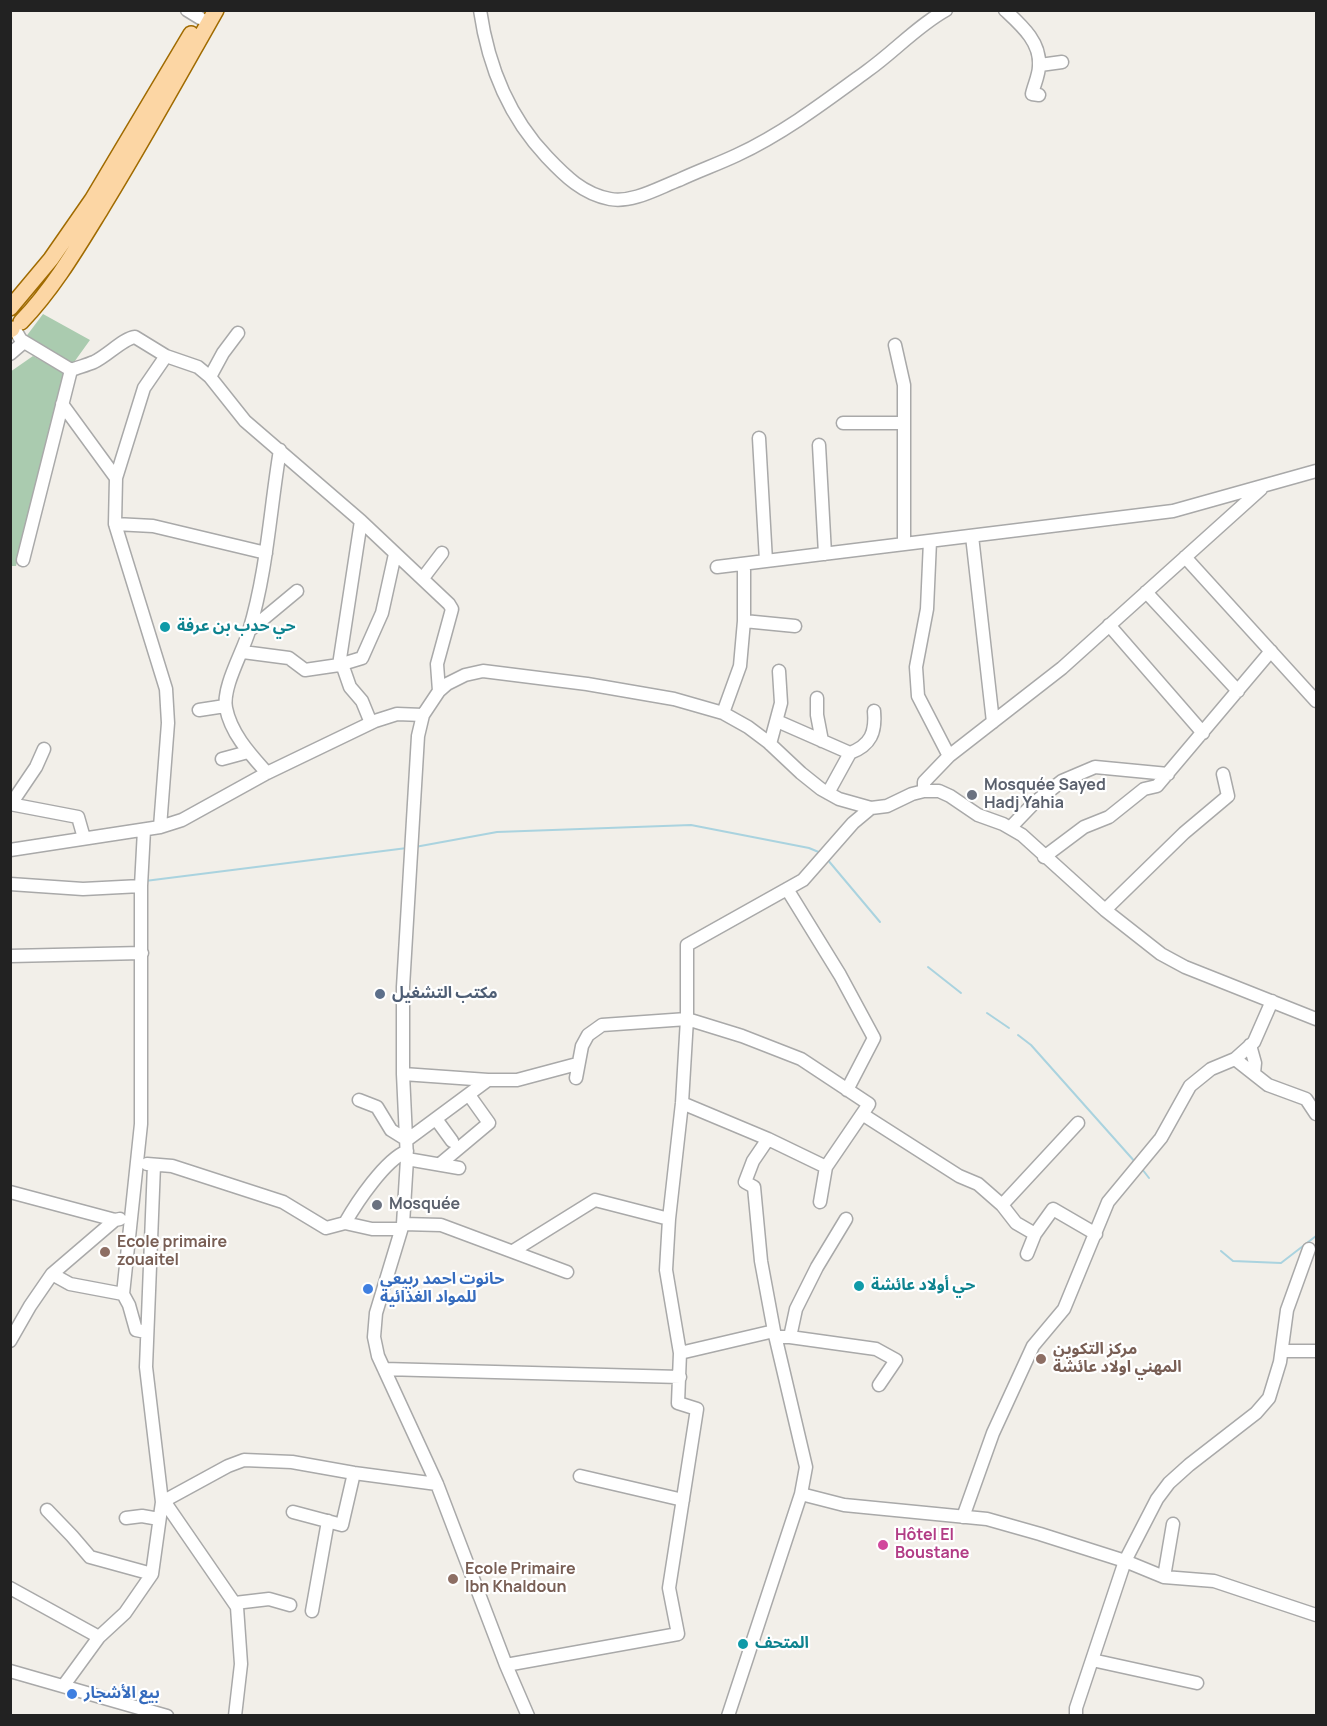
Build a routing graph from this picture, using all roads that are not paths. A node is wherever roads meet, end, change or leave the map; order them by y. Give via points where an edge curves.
1 (216, 10) edge
2 (480, 10) edge
3 (946, 10) edge
4 (1005, 10) edge
5 (197, 13) edge
6 (1062, 62) dead end
7 (1040, 65) junction
8 (1040, 96) dead end
9 (13, 322) edge
10 (238, 333) dead end
11 (24, 342) junction
12 (895, 345) dead end
13 (10, 354) edge
14 (166, 356) junction
15 (71, 369) junction
16 (210, 377) junction
17 (62, 404) junction
18 (843, 423) dead end
19 (904, 423) junction
20 (759, 438) dead end
21 (819, 445) dead end
22 (280, 450) junction
23 (1317, 471) edge
24 (116, 478) junction
25 (1264, 486) junction
26 (361, 521) junction
27 (115, 524) junction
28 (972, 536) junction
29 (930, 541) junction
30 (904, 544) junction
31 (266, 553) junction
32 (442, 553) dead end
33 (395, 554) junction
34 (825, 554) junction
35 (1185, 557) junction
36 (22, 560) dead end
37 (766, 561) junction
38 (744, 564) junction
39 (717, 567) dead end
40 (423, 578) junction
41 (297, 591) dead end
42 (1146, 592) junction
43 (744, 621) junction
44 (795, 626) dead end
45 (1109, 626) junction
46 (250, 630) junction
47 (243, 651) junction
48 (1271, 651) junction
49 (340, 664) junction
50 (778, 671) dead end
51 (439, 691) junction
52 (1238, 691) junction
53 (817, 698) dead end
54 (1317, 701) edge
55 (225, 706) junction
56 (200, 710) dead end
57 (874, 711) dead end
58 (723, 713) junction
59 (423, 715) junction
60 (777, 721) junction
61 (993, 722) junction
62 (371, 723) junction
63 (1203, 734) junction
64 (822, 741) junction
65 (770, 744) junction
66 (44, 749) dead end
67 (248, 752) junction
68 (850, 753) junction
69 (949, 756) junction
70 (222, 759) dead end
71 (267, 773) junction
72 (1168, 774) junction
73 (1223, 774) dead end
74 (924, 792) junction
75 (828, 793) junction
76 (11, 804) edge
77 (871, 808) junction
78 (160, 827) junction
79 (1011, 828) junction
80 (144, 830) junction
81 (84, 837) junction
82 (10, 850) edge
83 (1044, 857) junction
84 (10, 884) edge
85 (141, 886) junction
86 (787, 889) junction
87 (1106, 910) junction
88 (142, 953) junction
89 (10, 956) edge
90 (1272, 1001) junction
91 (687, 1019) junction
92 (1317, 1019) edge
93 (1250, 1046) junction
94 (1235, 1059) junction
95 (577, 1064) junction
96 (1254, 1073) junction
97 (403, 1074) junction
98 (576, 1078) dead end
99 (488, 1080) junction
100 (847, 1090) junction
101 (469, 1095) junction
102 (359, 1100) dead end
103 (682, 1103) junction
104 (862, 1114) junction
105 (1317, 1114) edge
106 (436, 1119) junction
107 (1078, 1123) dead end
108 (768, 1139) junction
109 (452, 1141) dead end
110 (407, 1150) junction
111 (137, 1164) junction
112 (440, 1164) junction
113 (154, 1165) junction
114 (825, 1167) junction
115 (459, 1168) dead end
116 (10, 1192) edge
117 (820, 1202) dead end
118 (1002, 1206) junction
119 (130, 1217) junction
120 (669, 1219) junction
121 (846, 1219) dead end
122 (115, 1220) junction
123 (345, 1223) junction
124 (402, 1227) junction
125 (1035, 1234) junction
126 (1096, 1234) junction
127 (1309, 1249) dead end
128 (513, 1251) junction
129 (1027, 1254) dead end
130 (567, 1272) dead end
131 (52, 1274) junction
132 (123, 1294) junction
133 (146, 1332) junction
134 (775, 1334) junction
135 (790, 1337) junction
136 (10, 1341) edge
137 (1317, 1351) edge
138 (1282, 1352) junction
139 (680, 1353) junction
140 (384, 1369) junction
141 (680, 1377) junction
142 (879, 1385) dead end
143 (354, 1473) junction
144 (580, 1476) dead end
145 (438, 1484) junction
146 (801, 1494) junction
147 (682, 1500) junction
148 (163, 1501) junction
149 (46, 1510) dead end
150 (294, 1512) dead end
151 (963, 1517) junction
152 (126, 1518) dead end
153 (159, 1519) junction
154 (328, 1521) junction
155 (1173, 1524) dead end
156 (1125, 1561) junction
157 (152, 1574) junction
158 (1164, 1577) junction
159 (10, 1588) edge
160 (235, 1603) junction
161 (290, 1605) dead end
162 (312, 1611) dead end
163 (1317, 1615) edge
164 (99, 1637) junction
165 (1092, 1660) junction
166 (506, 1665) junction
167 (11, 1672) edge
168 (1197, 1683) dead end
169 (64, 1685) junction
170 (167, 1716) edge
171 (235, 1716) edge
172 (528, 1716) edge
173 (728, 1716) edge
174 (1076, 1716) edge

1 - 9 main road via 74,253 33,309
2 - 3 street via 485,44 517,121 567,178 587,192 626,200 739,155 815,109
4 - 7 street via 1035,44
5 - 9 main road via 92,200
6 - 7 street
7 - 8 street via 1032,94
9 - 11 street
10 - 16 street
11 - 13 street
11 - 15 street
12 - 19 street via 904,385
14 - 15 street via 139,338 130,337 95,362
14 - 16 street via 198,367
14 - 24 street via 144,388
15 - 17 street
16 - 22 street via 246,421
17 - 24 street
17 - 36 street
18 - 19 street
19 - 30 street
20 - 37 street
21 - 34 street
22 - 26 street
22 - 31 street
23 - 25 street
24 - 27 street
25 - 28 street via 1173,511
25 - 35 street
26 - 33 street
26 - 49 street
27 - 31 street via 153,526
27 - 78 street via 166,689 168,723
28 - 29 street
28 - 61 street
29 - 30 street
29 - 69 street via 927,609 916,676 918,696
30 - 34 street
31 - 46 street
32 - 40 street
33 - 40 street
33 - 49 street via 382,613 366,652 362,658
34 - 37 street
35 - 42 street
35 - 48 street
37 - 38 street
38 - 39 street
38 - 43 street
40 - 51 street via 452,609 437,664
41 - 46 street
42 - 45 street
42 - 52 street
43 - 44 street
43 - 58 street via 740,666
45 - 61 street
45 - 63 street
46 - 47 street
47 - 49 street via 289,658 305,670
47 - 55 street via 231,673
48 - 52 street
48 - 54 street
49 - 62 street
50 - 60 street via 781,703
51 - 58 street via 465,675 483,671 674,699
51 - 59 street
52 - 63 street
53 - 64 street
55 - 56 street
55 - 67 street
57 - 68 street via 875,728 862,748
58 - 65 street
59 - 62 street via 397,714
59 - 97 street via 418,736 403,975
60 - 64 street
60 - 65 street
61 - 69 street
62 - 71 street
63 - 72 street
64 - 68 street
65 - 75 street
66 - 76 street
67 - 70 street
67 - 71 street
68 - 75 street
69 - 74 street via 924,782
71 - 78 street via 182,820
72 - 79 street via 1095,767 1062,781
72 - 83 street via 1157,786 1144,789 1109,817 1084,827
73 - 87 street via 1228,796 1184,833
74 - 77 street
74 - 79 street via 939,791 978,815
75 - 77 street
76 - 81 street via 78,817
77 - 86 street via 803,879
78 - 80 street
79 - 83 street
80 - 81 street
80 - 85 street
81 - 82 street
83 - 87 street
84 - 85 street via 83,889
85 - 88 street
86 - 91 street via 687,945
86 - 100 street via 874,1038
87 - 90 street via 1161,954
88 - 89 street
88 - 111 street via 141,1124
90 - 92 street
90 - 93 street
91 - 95 street via 602,1025 588,1035
91 - 100 street via 801,1059
91 - 103 street
93 - 94 street
93 - 96 street
94 - 96 street
94 - 126 street via 1211,1069 1190,1086 1161,1138 1108,1202
95 - 98 street
95 - 99 street via 517,1080
96 - 105 street via 1268,1085 1306,1099
97 - 99 street
97 - 110 street
99 - 101 street
100 - 104 street via 869,1104
101 - 106 street
101 - 112 street via 489,1123
102 - 110 street via 377,1107
103 - 108 street
103 - 120 street
104 - 114 street
104 - 118 street via 978,1184
106 - 109 street
106 - 110 street
107 - 118 street
108 - 114 street
108 - 134 street via 745,1182 754,1187 761,1261
110 - 112 street
110 - 123 street via 397,1155
110 - 124 street
111 - 113 street
111 - 119 street
112 - 115 street
113 - 123 street via 171,1166 283,1202 326,1228
113 - 133 street
114 - 117 street
116 - 122 street
118 - 125 street via 1016,1223
119 - 122 street
119 - 132 street
120 - 128 street via 595,1200
120 - 139 street via 666,1270
121 - 135 street via 796,1309
122 - 131 street
123 - 124 street via 372,1229
124 - 128 street via 441,1225
124 - 140 street via 374,1326
125 - 126 street via 1053,1209
125 - 129 street
126 - 151 street via 1064,1309 1033,1346 993,1433
127 - 138 street via 1287,1310
128 - 130 street
131 - 132 street via 70,1284
131 - 136 street
132 - 133 street via 136,1330
133 - 148 street via 146,1367
134 - 135 street
134 - 139 street
134 - 146 street via 806,1467
135 - 142 street via 876,1349 896,1360
137 - 138 street
138 - 156 street via 1269,1398 1256,1413 1169,1483
139 - 141 street
140 - 141 street
140 - 145 street
141 - 147 street via 678,1403 696,1409
143 - 145 street
143 - 148 street via 292,1462 244,1460
143 - 154 street via 342,1525
144 - 147 street
145 - 166 street
146 - 151 street via 844,1505
146 - 173 street
147 - 166 street via 669,1588 678,1634
148 - 153 street
148 - 160 street
149 - 157 street via 90,1557
150 - 154 street
151 - 156 street via 987,1519
152 - 153 street
153 - 157 street
154 - 162 street
155 - 158 street
156 - 158 street
156 - 165 street
157 - 164 street via 125,1613
158 - 163 street via 1214,1581
159 - 164 street
160 - 161 street via 269,1599
160 - 171 street via 241,1664
164 - 169 street
165 - 168 street
165 - 174 street
166 - 172 street
167 - 169 street
169 - 170 street

